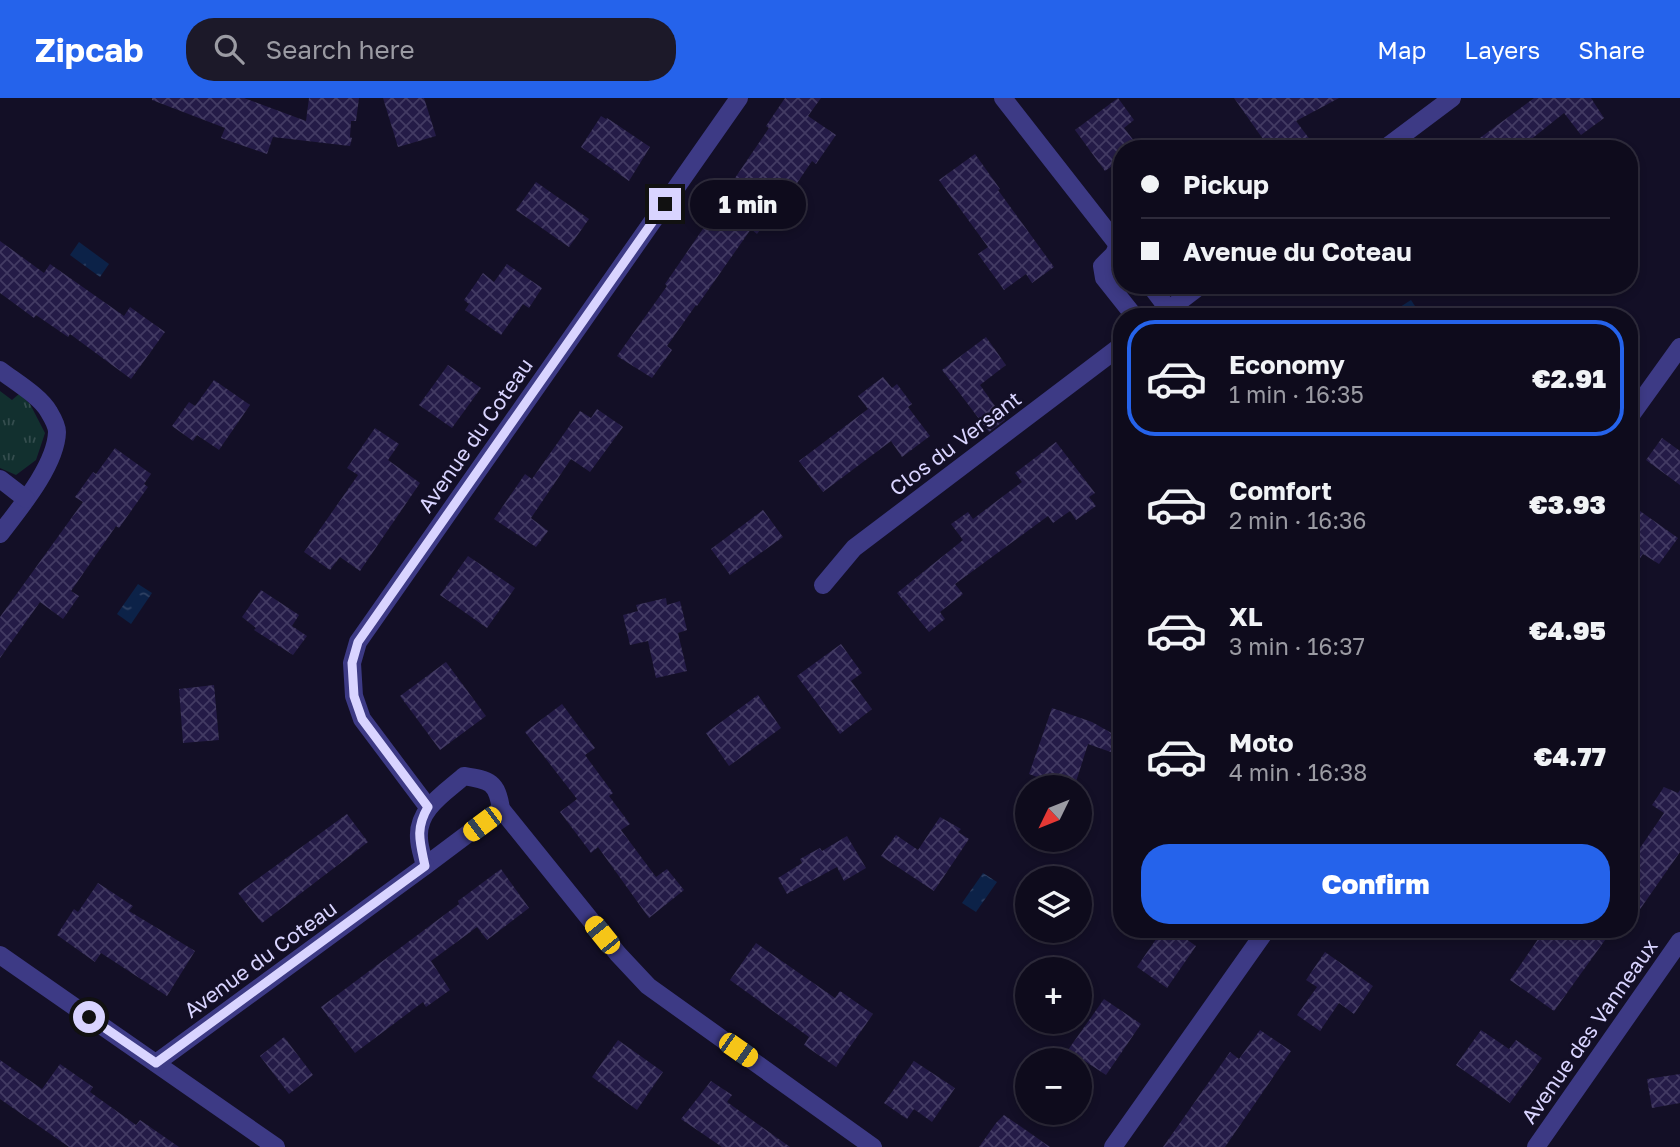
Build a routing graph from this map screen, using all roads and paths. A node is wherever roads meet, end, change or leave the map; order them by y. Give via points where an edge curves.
1 (739, 98) edge
2 (1003, 98) edge
3 (1452, 98) edge
4 (1396, 140) edge
5 (1113, 238) edge
6 (1113, 255) edge
7 (1113, 289) edge
8 (1117, 294) edge
9 (1189, 294) edge
10 (1128, 308) edge
11 (1171, 308) edge
12 (1680, 347) edge
13 (1113, 352) edge
14 (0, 370) edge
15 (1638, 405) edge
16 (0, 479) edge
17 (26, 499) junction
18 (0, 534) edge
19 (823, 585) dead end
20 (428, 807) junction
21 (501, 809) junction
22 (425, 866) junction
23 (1260, 938) edge
24 (1679, 944) edge
25 (0, 955) edge
26 (156, 1063) junction
27 (276, 1147) edge
28 (873, 1147) edge
29 (1113, 1147) edge
30 (1536, 1147) edge

1 - 20 street, Avenue du Coteau via 358,642 352,663 354,696 362,719
2 - 5 street
3 - 4 street
6 - 7 street via 1102,266
8 - 10 street
9 - 11 street
12 - 15 street
13 - 19 street, Clos du Versant via 854,548
14 - 17 street via 48,409 57,429 53,454
16 - 17 street
17 - 18 street
20 - 21 street via 464,776 486,780 498,793
20 - 22 street via 418,837
21 - 22 street, Avenue du Coteau
21 - 28 street via 648,986
22 - 26 street, Avenue du Coteau
23 - 29 street
24 - 30 street, Avenue des Vanneaux
25 - 26 street
26 - 27 street

